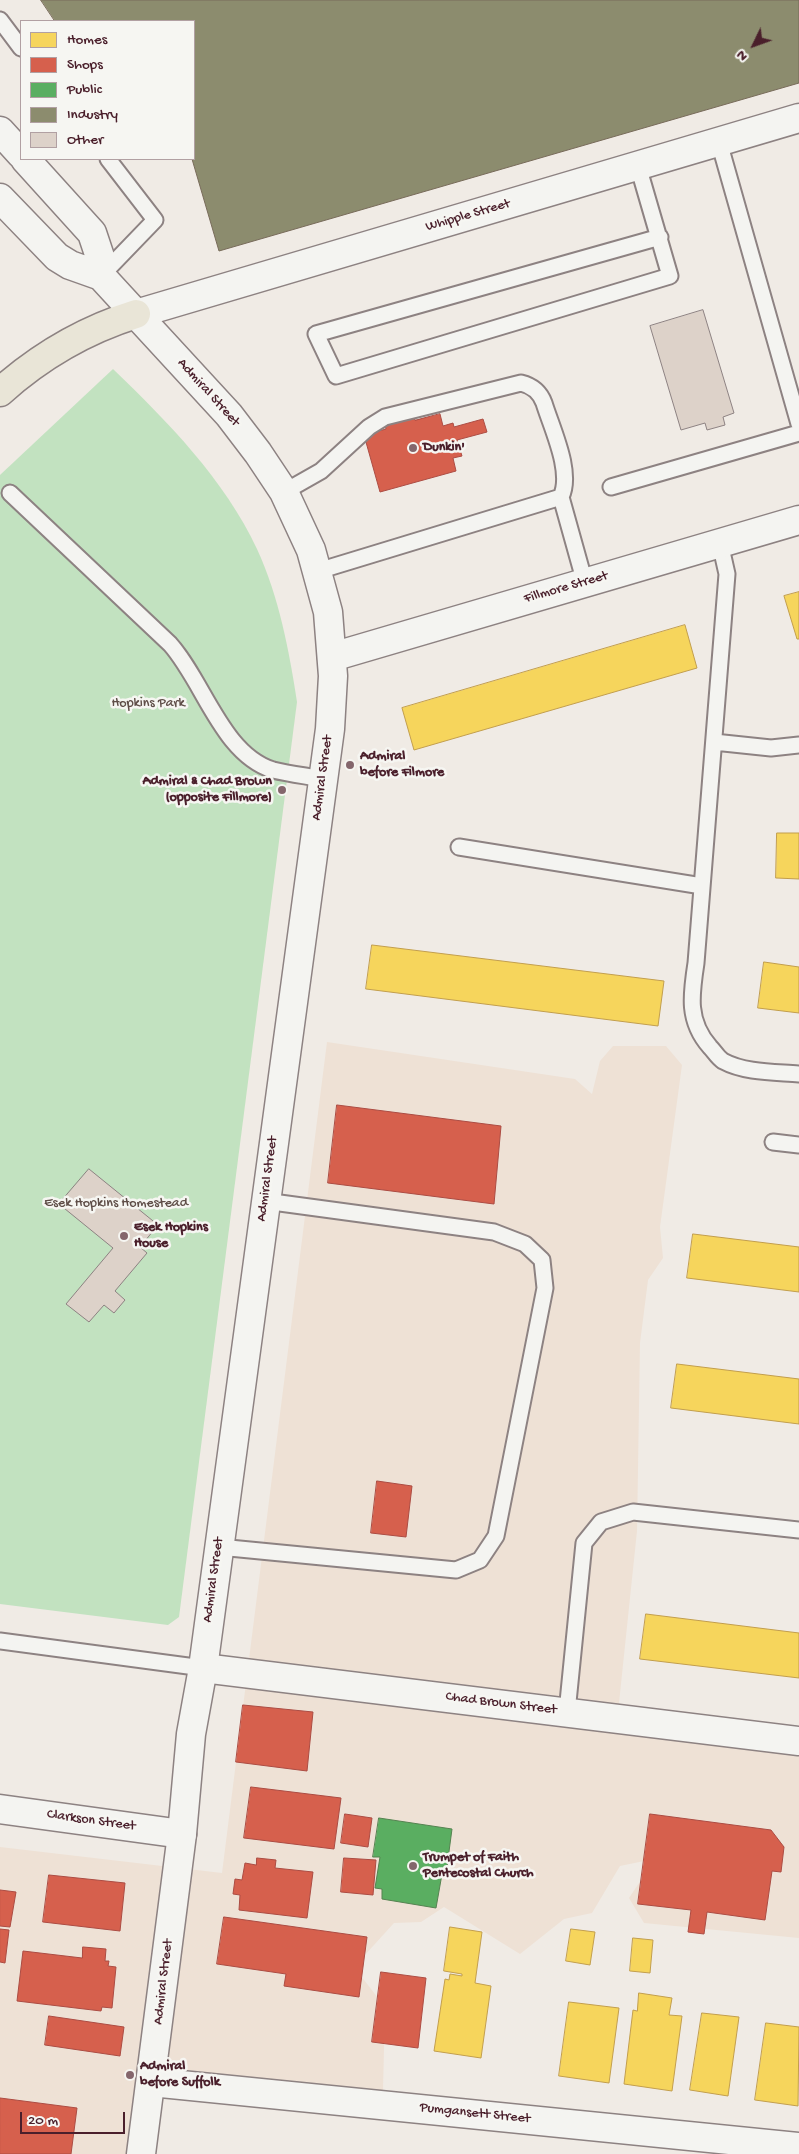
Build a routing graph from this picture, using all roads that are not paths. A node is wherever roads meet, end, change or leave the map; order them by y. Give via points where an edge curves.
1 (0, 20) edge
2 (20, 47) edge
3 (799, 118) edge
4 (0, 131) edge
5 (719, 142) junction
6 (20, 153) edge
7 (26, 160) edge
8 (109, 160) edge
9 (638, 166) junction
10 (0, 198) edge
11 (660, 237) junction
12 (101, 276) junction
13 (136, 314) junction
14 (0, 392) edge
15 (799, 424) edge
16 (799, 433) edge
17 (611, 487) dead end
18 (284, 492) junction
19 (10, 493) dead end
20 (561, 497) junction
21 (799, 520) edge
22 (720, 543) junction
23 (318, 571) junction
24 (585, 582) junction
25 (332, 657) junction
26 (714, 742) junction
27 (799, 745) edge
28 (323, 779) junction
29 (459, 847) dead end
30 (702, 886) junction
31 (799, 1074) edge
32 (773, 1142) dead end
33 (799, 1146) edge
34 (265, 1201) junction
35 (799, 1530) edge
36 (219, 1547) junction
37 (0, 1641) edge
38 (203, 1668) junction
39 (567, 1712) junction
40 (799, 1741) edge
41 (0, 1809) edge
42 (182, 1834) junction
43 (151, 2082) junction
44 (799, 2147) edge
45 (142, 2154) edge

1 - 2 lane
3 - 5 street, Whipple Street
4 - 6 street
5 - 9 street, Whipple Street
5 - 15 lane
7 - 12 street via 92,233 101,260
8 - 12 lane via 155,220
9 - 11 lane
9 - 13 street, Whipple Street
10 - 12 street, Admiral Street via 57,257
11 - 11 lane via 670,276 336,376 316,334
12 - 13 street, Admiral Street
13 - 14 highway via 74,339
13 - 18 street, Admiral Street via 229,415
16 - 17 lane
18 - 20 lane via 321,471 369,427 385,417 521,383 536,389 544,403 565,471 565,489
18 - 23 street, Admiral Street
19 - 28 lane via 170,644 186,663 229,734 248,757 273,770
20 - 23 lane
20 - 24 lane
21 - 22 street, Fillmore Street
22 - 24 street, Fillmore Street
22 - 26 lane via 727,574
23 - 25 street, Admiral Street via 328,612
24 - 25 street, Fillmore Street
25 - 28 street, Admiral Street via 332,706
26 - 27 lane via 772,748
26 - 30 lane
28 - 34 street, Admiral Street
29 - 30 lane
30 - 31 lane via 691,998 694,1018 704,1040 722,1060 748,1069
32 - 33 lane
34 - 36 street, Admiral Street
34 - 36 lane via 494,1232 525,1244 542,1260 545,1288 496,1536 480,1560 456,1570
35 - 39 lane via 633,1512 601,1522 584,1543
36 - 38 street, Admiral Street
37 - 38 lane
38 - 39 street, Chad Brown Street
38 - 42 street, Admiral Street via 191,1734
39 - 40 street, Chad Brown Street
41 - 42 street, Clarkson Street
42 - 43 street, Admiral Street
43 - 44 street, Pumgansett Street
43 - 45 street, Admiral Street

